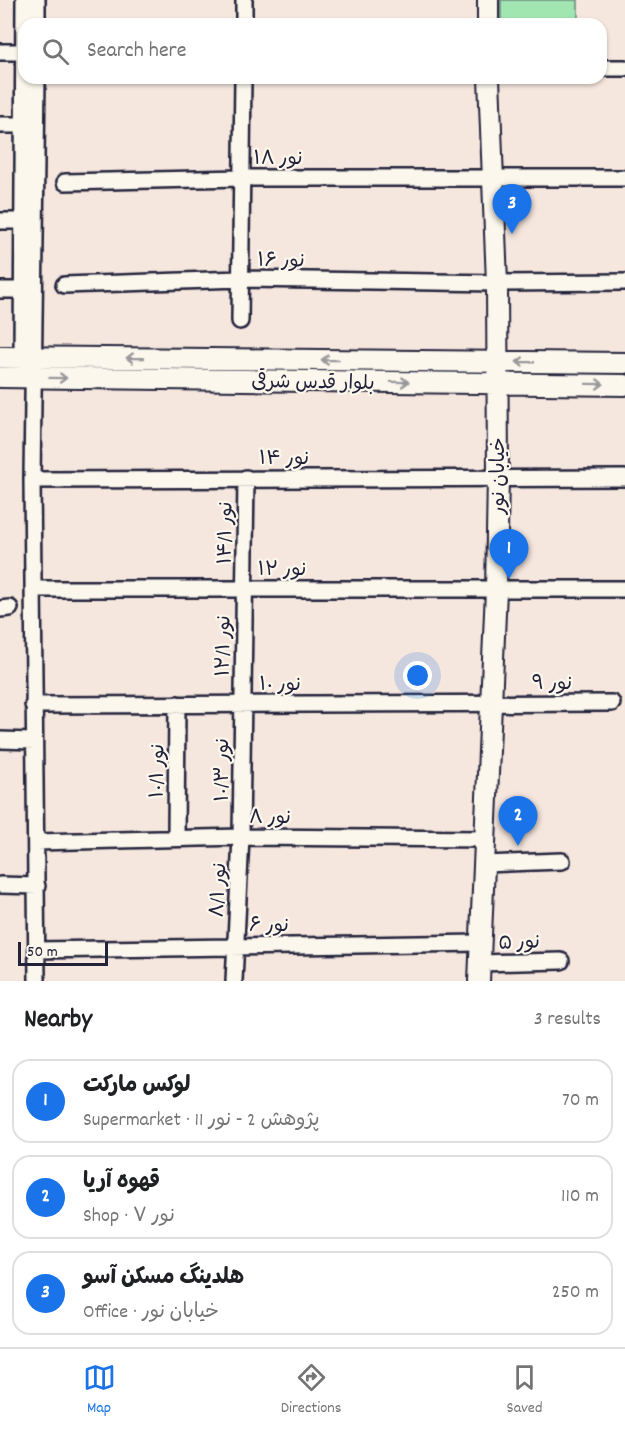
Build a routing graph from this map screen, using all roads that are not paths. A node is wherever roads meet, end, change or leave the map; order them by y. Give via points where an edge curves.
1 (24, 0) edge
2 (37, 0) edge
3 (244, 0) edge
4 (488, 0) edge
5 (24, 18) edge
6 (37, 18) edge
7 (244, 18) edge
8 (488, 18) edge
9 (0, 52) edge
10 (18, 52) edge
11 (607, 68) edge
12 (625, 68) edge
13 (23, 84) edge
14 (37, 84) edge
15 (243, 84) edge
16 (489, 84) edge
17 (0, 125) edge
18 (23, 125) junction
19 (241, 178) junction
20 (491, 178) junction
21 (625, 178) edge
22 (65, 182) dead end
23 (0, 221) edge
24 (22, 221) junction
25 (240, 279) junction
26 (625, 282) edge
27 (497, 283) junction
28 (64, 285) dead end
29 (0, 290) edge
30 (22, 290) junction
31 (240, 321) dead end
32 (0, 357) edge
33 (28, 357) junction
34 (498, 362) junction
35 (625, 363) edge
36 (0, 377) edge
37 (33, 377) junction
38 (497, 382) junction
39 (625, 385) edge
40 (498, 477) junction
41 (246, 478) junction
42 (625, 478) edge
43 (32, 480) junction
44 (33, 589) junction
45 (244, 589) junction
46 (496, 590) junction
47 (625, 590) edge
48 (492, 703) junction
49 (612, 703) dead end
50 (177, 704) junction
51 (242, 704) junction
52 (33, 705) junction
53 (0, 740) edge
54 (33, 741) junction
55 (241, 837) junction
56 (176, 838) junction
57 (485, 839) junction
58 (36, 842) junction
59 (562, 861) dead end
60 (484, 864) junction
61 (0, 885) edge
62 (37, 886) junction
63 (480, 943) junction
64 (235, 945) junction
65 (37, 950) junction
66 (561, 961) dead end
67 (479, 972) edge
68 (37, 981) edge
69 (234, 981) edge

1 - 5 street
2 - 6 street
3 - 7 street
4 - 8 main road
9 - 10 street
11 - 12 street
13 - 18 street
14 - 33 street
15 - 19 street
16 - 20 main road, خیابان نور
17 - 18 street
18 - 24 street
19 - 20 street, نور ۱۸
19 - 22 street, نور ۱۸
19 - 25 street
20 - 21 street, نور ۱۸
20 - 27 main road, خیابان نور
23 - 24 street
24 - 30 street
25 - 27 street, نور ۱۶
25 - 28 street, نور ۱۶
25 - 31 street
26 - 27 street, نور ۱۶
27 - 34 main road, خیابان نور
29 - 30 street
30 - 33 street
32 - 33 main road, بلوار قدس شرقی
34 -> 33 main road, بلوار قدس شرقی
33 - 37 street
35 -> 34 main road, بلوار قدس شرقی
34 - 38 main road, خیابان نور
36 - 37 main road, بلوار قدس شرقی
37 -> 38 main road, بلوار قدس شرقی
37 - 43 street
38 -> 39 main road, بلوار قدس شرقی
38 - 40 main road, خیابان نور
40 - 41 street, نور ۱۴
40 - 42 street, نور ۱۴
40 - 46 main road, خیابان نور
41 - 43 street, نور ۱۴
41 - 45 street, نور ۱۴/۱
43 - 44 street
44 - 45 street, نور ۱۲
44 - 52 street
45 - 46 street, نور ۱۲
45 - 51 street, نور ۱۲/۱
46 - 47 street, نور ۱۲
46 - 48 main road, خیابان نور
48 - 49 street, نور ۹
48 - 51 street, نور ۱۰
48 - 57 main road, خیابان نور
50 - 51 street, نور ۱۰
50 - 52 street, نور ۱۰
50 - 56 street, نور ۱۰/۱
51 - 55 street, نور ۱۰/۳
52 - 54 street
53 - 54 street
54 - 58 street
55 - 56 street, نور ۸
55 - 57 street, نور ۸
55 - 64 street, نور ۸/۱
56 - 58 street, نور ۸
57 - 60 main road, خیابان نور
58 - 62 street
59 - 60 street
60 - 63 main road, خیابان نور
61 - 62 street
62 - 65 street
63 - 64 street, نور ۶
63 - 67 main road, خیابان نور
64 - 65 street, نور ۶
64 - 69 street, نور ۸/۱
65 - 68 street
66 - 67 street, نور ۵

